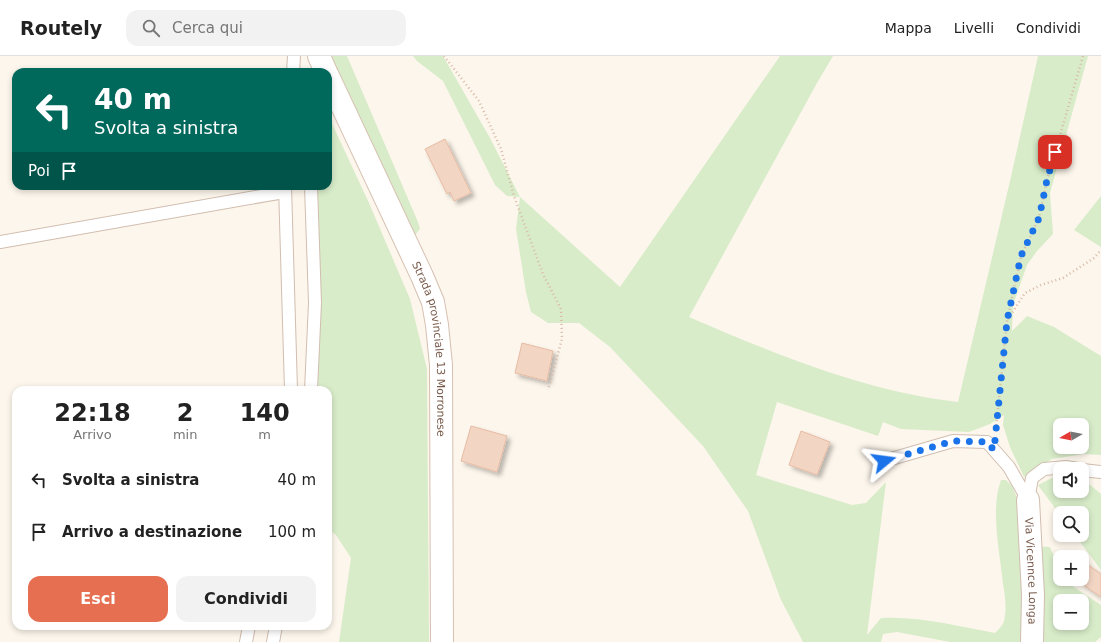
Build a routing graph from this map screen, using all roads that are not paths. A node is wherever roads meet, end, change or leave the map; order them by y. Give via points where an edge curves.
1 (294, 56) edge
2 (319, 56) edge
3 (293, 68) edge
4 (324, 68) edge
5 (332, 85) edge
6 (280, 190) edge
7 (285, 190) edge
8 (312, 190) edge
9 (0, 242) edge
10 (291, 386) edge
11 (311, 386) edge
12 (884, 461) dead end
13 (1053, 468) edge
14 (1089, 471) edge
15 (1101, 472) edge
16 (1028, 500) junction
17 (248, 630) edge
18 (275, 630) edge
19 (246, 642) edge
20 (273, 642) edge
21 (442, 642) edge
22 (1032, 642) edge

1 - 3 lane
2 - 4 main road
5 - 21 main road, Strada provinciale 13 Morronese via 422,276 437,325 440,365
6 - 9 lane
7 - 10 lane
8 - 11 lane via 315,303
12 - 16 lane via 953,441 987,442 1009,467
13 - 16 lane via 1044,469 1032,478
14 - 15 lane
16 - 22 main road, Via Vicennce Longa via 1033,595
17 - 19 lane
18 - 20 lane

